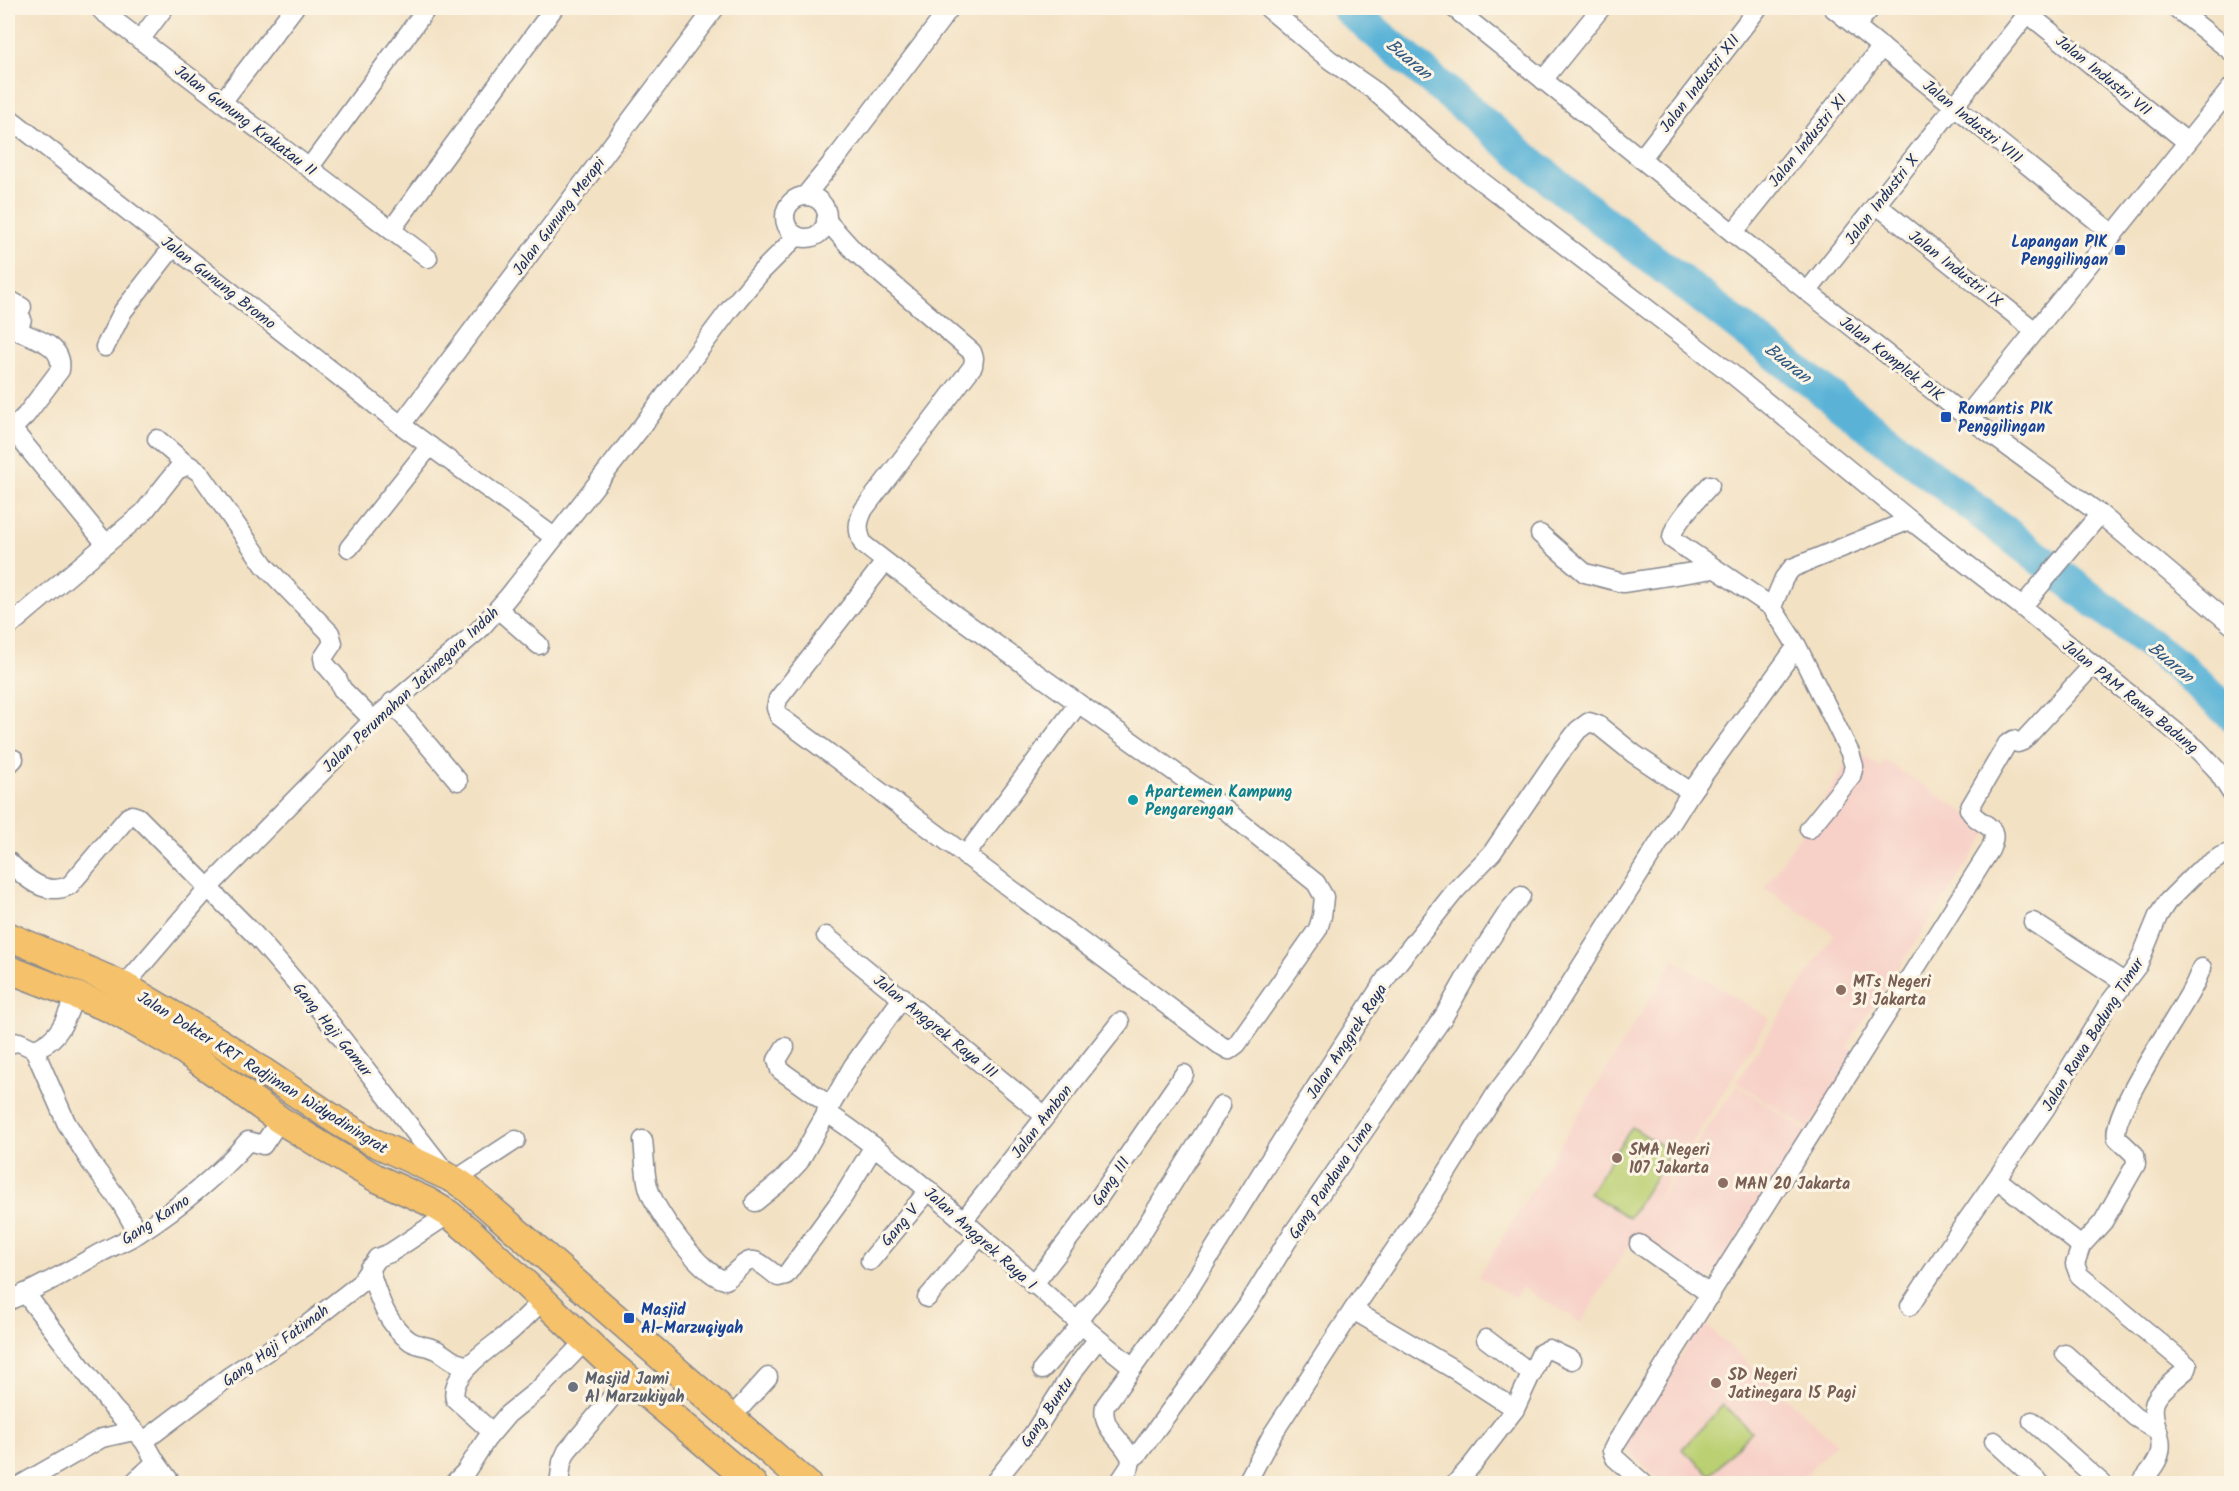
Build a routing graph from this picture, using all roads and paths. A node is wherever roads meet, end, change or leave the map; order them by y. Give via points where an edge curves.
1 (164, 8) edge
2 (294, 8) edge
3 (428, 8) edge
4 (554, 8) edge
5 (715, 8) edge
6 (949, 8) edge
7 (1268, 8) edge
8 (1454, 8) edge
9 (1601, 8) edge
10 (1758, 8) edge
11 (1833, 8) edge
12 (1871, 8) edge
13 (2176, 8) edge
14 (2027, 9) edge
15 (102, 11) dead end
16 (1856, 26) junction
17 (140, 40) junction
18 (1882, 47) junction
19 (2232, 52) edge
20 (1543, 80) junction
21 (2232, 87) edge
22 (222, 102) junction
23 (1954, 106) junction
24 (8, 117) edge
25 (2187, 142) junction
26 (1641, 159) junction
27 (309, 168) junction
28 (1877, 205) junction
29 (817, 206) junction
30 (785, 219) junction
31 (391, 230) junction
32 (1733, 233) junction
33 (2113, 234) junction
34 (804, 236) junction
35 (174, 247) junction
36 (854, 251) junction
37 (428, 258) dead end
38 (761, 272) junction
39 (1807, 292) junction
40 (16, 318) edge
41 (2035, 331) junction
42 (105, 347) dead end
43 (1966, 417) junction
44 (401, 424) junction
45 (10, 431) edge
46 (157, 439) dead end
47 (430, 446) junction
48 (187, 465) junction
49 (1710, 485) dead end
50 (2097, 517) junction
51 (1910, 520) junction
52 (1540, 534) dead end
53 (554, 537) junction
54 (106, 544) junction
55 (349, 548) dead end
56 (885, 562) junction
57 (1713, 569) junction
58 (2025, 604) junction
59 (1772, 607) junction
60 (498, 609) junction
61 (2232, 625) edge
62 (8, 627) edge
63 (539, 645) dead end
64 (1797, 646) junction
65 (2093, 665) junction
66 (392, 702) junction
67 (1078, 704) junction
68 (373, 720) junction
69 (458, 781) dead end
70 (1691, 792) junction
71 (2232, 794) edge
72 (1809, 830) dead end
73 (2232, 852) edge
74 (965, 856) junction
75 (8, 861) edge
76 (208, 888) junction
77 (1521, 896) dead end
78 (2033, 922) dead end
79 (8, 936) edge
80 (826, 936) dead end
81 (2202, 968) dead end
82 (8, 969) edge
83 (2124, 982) junction
84 (75, 994) junction
85 (118, 998) junction
86 (903, 998) junction
87 (1120, 1022) dead end
88 (8, 1044) edge
89 (785, 1047) dead end
90 (34, 1049) junction
91 (1184, 1074) dead end
92 (1221, 1106) dead end
93 (828, 1109) junction
94 (1045, 1116) junction
95 (280, 1119) junction
96 (516, 1140) dead end
97 (643, 1140) dead end
98 (874, 1146) junction
99 (452, 1178) junction
100 (1997, 1179) junction
101 (929, 1190) junction
102 (755, 1202) dead end
103 (449, 1214) junction
104 (963, 1221) junction
105 (138, 1233) junction
106 (980, 1236) junction
107 (1639, 1244) dead end
108 (2081, 1246) junction
109 (870, 1261) dead end
110 (369, 1268) junction
111 (1033, 1285) junction
112 (25, 1293) junction
113 (1711, 1294) junction
114 (927, 1298) dead end
115 (8, 1301) edge
116 (542, 1301) junction
117 (1910, 1306) dead end
118 (1353, 1310) junction
119 (1079, 1324) junction
120 (1486, 1339) dead end
121 (1098, 1340) junction
122 (585, 1341) junction
123 (2065, 1354) dead end
124 (1572, 1360) dead end
125 (470, 1365) junction
126 (1133, 1367) junction
127 (1042, 1370) dead end
128 (1532, 1374) junction
129 (768, 1377) dead end
130 (628, 1378) junction
131 (1515, 1409) junction
132 (731, 1418) junction
133 (2032, 1421) dead end
134 (2158, 1431) junction
135 (492, 1432) junction
136 (139, 1436) junction
137 (1994, 1441) dead end
138 (1131, 1459) junction
139 (156, 1462) junction
140 (747, 1481) edge
141 (22, 1484) edge
142 (132, 1484) edge
143 (172, 1484) edge
144 (453, 1484) edge
145 (559, 1484) edge
146 (807, 1484) edge
147 (993, 1484) edge
148 (1118, 1484) edge
149 (1246, 1484) edge
150 (1455, 1484) edge
151 (1644, 1484) edge
152 (2041, 1484) edge
153 (2103, 1484) edge
154 (2140, 1484) edge

1 - 17 street
2 - 22 street
3 - 27 street
4 - 31 street
5 - 44 street, Jalan Gunung Merapi
6 - 29 street via 840,153
7 - 51 street, Jalan PAM Rawa Badung via 1372,89 1446,154 1732,374
8 - 20 street, Jalan Komplek PIK
9 - 20 street
10 - 26 street, Jalan Industri XII
11 - 16 street, Jalan Industri VIII
12 - 16 street
13 - 19 street
14 - 23 street, Jalan Industri X
14 - 25 street, Jalan Industri VII
15 - 17 street, Jalan Gunung Krakatau II
16 - 18 street, Jalan Industri VIII
17 - 22 street, Jalan Gunung Krakatau II
18 - 23 street, Jalan Industri VIII
18 - 32 street, Jalan Industri XI
20 - 26 street, Jalan Komplek PIK
21 - 25 street
22 - 27 street, Jalan Gunung Krakatau II
23 - 28 street, Jalan Industri X
23 - 33 street, Jalan Industri VIII
24 - 35 street, Jalan Gunung Bromo
25 - 33 street
26 - 32 street, Jalan Komplek PIK
27 - 31 street, Jalan Gunung Krakatau II
28 - 39 street, Jalan Industri X
28 - 41 street, Jalan Industri IX
29 - 30 street via 790,203
29 - 34 street via 822,230
29 - 36 street
30 - 34 street via 787,226
30 - 38 street, Jalan Perumahan Jatinegara Indah
31 - 37 street, Jalan Gunung Krakatau II
32 - 39 street, Jalan Komplek PIK
33 - 41 street
34 - 36 street via 834,241
34 - 38 street, Jalan Perumahan Jatinegara Indah
35 - 42 street via 123,311
35 - 44 street, Jalan Gunung Bromo
36 - 56 street via 972,352 974,358 973,366 859,520 863,544
38 - 53 street, Jalan Perumahan Jatinegara Indah
39 - 43 street, Jalan Komplek PIK
40 - 45 street via 52,347 62,361 60,370
41 - 43 street
43 - 50 street, Jalan Komplek PIK
44 - 47 street, Jalan Gunung Bromo
45 - 54 street
46 - 48 street
47 - 53 street, Jalan Gunung Bromo
47 - 55 street
48 - 54 street via 177,470 150,507
48 - 68 street via 196,468 265,566 330,633 333,643 324,663 342,689
49 - 57 street via 1671,534 1672,540
50 - 58 street
50 - 61 street, Jalan Komplek PIK
51 - 58 street, Jalan PAM Rawa Badung
51 - 59 street via 1792,568
52 - 57 street via 1584,573 1623,583
53 - 60 street, Jalan Perumahan Jatinegara Indah
54 - 62 street
56 - 67 street
56 - 74 street via 778,699 778,716
57 - 59 street
58 - 65 street, Jalan PAM Rawa Badung
59 - 64 street
60 - 63 street
60 - 66 street, Jalan Perumahan Jatinegara Indah via 464,644
64 - 70 street
64 - 72 street via 1854,766 1851,777
65 - 71 street, Jalan PAM Rawa Badung via 2197,749
65 - 113 street via 2023,741 2007,744 1969,809 1993,831 1990,850
66 - 68 street, Jalan Perumahan Jatinegara Indah
66 - 69 street
67 - 74 street
67 - 74 street via 1204,793 1316,883 1324,897 1318,929 1237,1044 1229,1050 1220,1045
68 - 76 street, Jalan Perumahan Jatinegara Indah
70 - 118 street via 1526,1054
70 - 126 street, Jalan Anggrek Raya via 1598,725 1589,722 1578,730 1492,853 1455,891 1389,974 1186,1294
73 - 83 street, Jalan Rawa Badung Timur via 2197,872 2167,902 2138,965
75 - 76 street, Gang Haji Gamur via 31,882 48,889 63,888 70,885 132,815
76 - 85 street, Jalan Perumahan Jatinegara Indah
76 - 99 street, Gang Haji Gamur via 255,935 323,1014
77 - 138 street, Gang Pandawa Lima via 1248,1305
78 - 83 street
79 - 85 main road, Jalan Dokter KRT Radjiman Widyodiningrat
80 - 86 street, Jalan Anggrek Raya III
81 - 108 street via 2146,1064 2116,1126 2117,1138 2135,1155 2136,1164 2103,1222
82 - 84 main road, Jalan Dokter KRT Radjiman Widyodiningrat
83 - 100 street, Jalan Rawa Badung Timur
84 - 85 main road, Jalan Dokter KRT Radjiman Widyodiningrat
84 - 90 street via 66,1022
85 - 95 main road, Jalan Dokter KRT Radjiman Widyodiningrat
85 - 99 main road, Jalan Dokter KRT Radjiman Widyodiningrat via 221,1043 371,1141
86 - 93 street via 853,1066
86 - 94 street, Jalan Anggrek Raya III
87 - 94 street, Jalan Ambon
88 - 90 street via 19,1042
89 - 93 street, Jalan Anggrek Raya I via 777,1060 780,1070
90 - 105 street via 66,1122
91 - 111 street, Gang III via 1082,1222
92 - 119 street via 1121,1266
93 - 98 street, Jalan Anggrek Raya I
93 - 102 street via 794,1170
94 - 104 street, Jalan Ambon
95 - 103 main road, Jalan Dokter KRT Radjiman Widyodiningrat via 376,1178
95 - 105 street, Gang Karno via 263,1144 248,1141 224,1168
96 - 99 street
97 - 98 street via 648,1186 662,1215 688,1250 717,1278 726,1280 747,1260 759,1262 778,1277 786,1275 843,1197
98 - 101 street, Jalan Anggrek Raya I
99 - 132 main road, Jalan Dokter KRT Radjiman Widyodiningrat
100 - 108 street
100 - 117 street, Jalan Rawa Badung Timur
101 - 104 street, Jalan Anggrek Raya I
101 - 109 street, Gang V
103 - 110 street, Gang Haji Fatimah via 377,1258
103 - 116 main road, Jalan Dokter KRT Radjiman Widyodiningrat
104 - 106 street, Jalan Anggrek Raya I
105 - 112 street, Gang Karno
106 - 111 street, Jalan Anggrek Raya I
106 - 114 street
107 - 113 street
108 - 134 street via 2075,1264 2079,1275 2188,1366 2155,1402
110 - 125 street via 380,1303 410,1341 437,1350 456,1364
110 - 136 street, Gang Haji Fatimah via 360,1283 308,1324
111 - 119 street, Jalan Anggrek Raya I
112 - 115 street, Gang Karno
112 - 136 street
113 - 151 street via 1612,1451
116 - 122 main road, Jalan Dokter KRT Radjiman Widyodiningrat
116 - 125 street
118 - 131 street
118 - 149 street via 1272,1435
119 - 121 street, Jalan Anggrek Raya I
119 - 127 street
120 - 128 street
121 - 126 street, Jalan Anggrek Raya I
121 - 147 street, Gang Buntu
122 - 130 main road, Jalan Dokter KRT Radjiman Widyodiningrat
122 - 135 street
123 - 134 street via 2135,1416
124 - 128 street via 1549,1348
125 - 135 street via 456,1382 456,1399
126 - 138 street, Jalan Anggrek Raya via 1105,1406 1103,1415
128 - 131 street
129 - 132 street
130 - 140 main road, Jalan Dokter KRT Radjiman Widyodiningrat
130 - 145 street via 567,1451
131 - 150 street
132 - 146 main road, Jalan Dokter KRT Radjiman Widyodiningrat
133 - 153 street
134 - 154 street via 2160,1452 2156,1464
135 - 144 street via 473,1463
136 - 139 street
136 - 141 street via 102,1438
137 - 152 street
138 - 148 street
139 - 142 street
139 - 143 street

